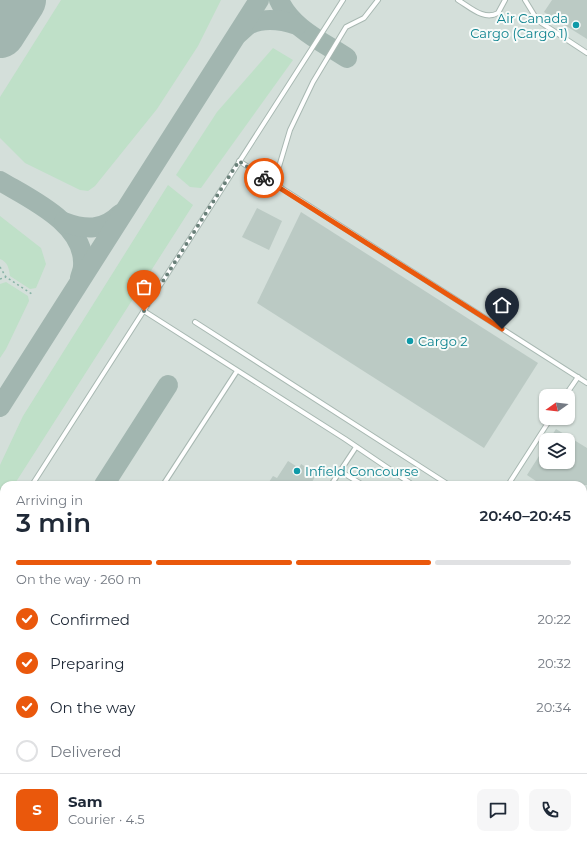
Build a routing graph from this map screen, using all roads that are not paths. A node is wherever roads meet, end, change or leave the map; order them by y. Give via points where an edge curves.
1 (343, 0) edge
2 (378, 0) edge
3 (458, 0) edge
4 (505, 0) edge
5 (525, 0) edge
6 (587, 53) edge
7 (239, 161) junction
8 (281, 188) junction
9 (144, 311) junction
10 (195, 322) dead end
11 (237, 371) junction
12 (578, 378) junction
13 (587, 383) edge
14 (571, 389) edge
15 (547, 425) edge
16 (356, 447) junction
17 (340, 471) junction
18 (35, 481) edge
19 (166, 481) edge
20 (334, 481) edge
21 (356, 481) edge
22 (407, 481) edge
23 (443, 481) edge
24 (511, 481) edge

1 - 7 lane
2 - 8 lane via 364,18 346,28 313,82 290,130 278,170 277,179
3 - 4 lane via 488,16 498,13
5 - 6 lane via 540,22
7 - 8 lane
7 - 9 lane
8 - 12 lane
9 - 11 lane
9 - 18 lane
10 - 23 lane
11 - 16 lane
11 - 19 lane
12 - 13 lane
12 - 14 lane
15 - 24 lane
16 - 17 lane
16 - 22 lane
17 - 20 lane
17 - 21 lane

